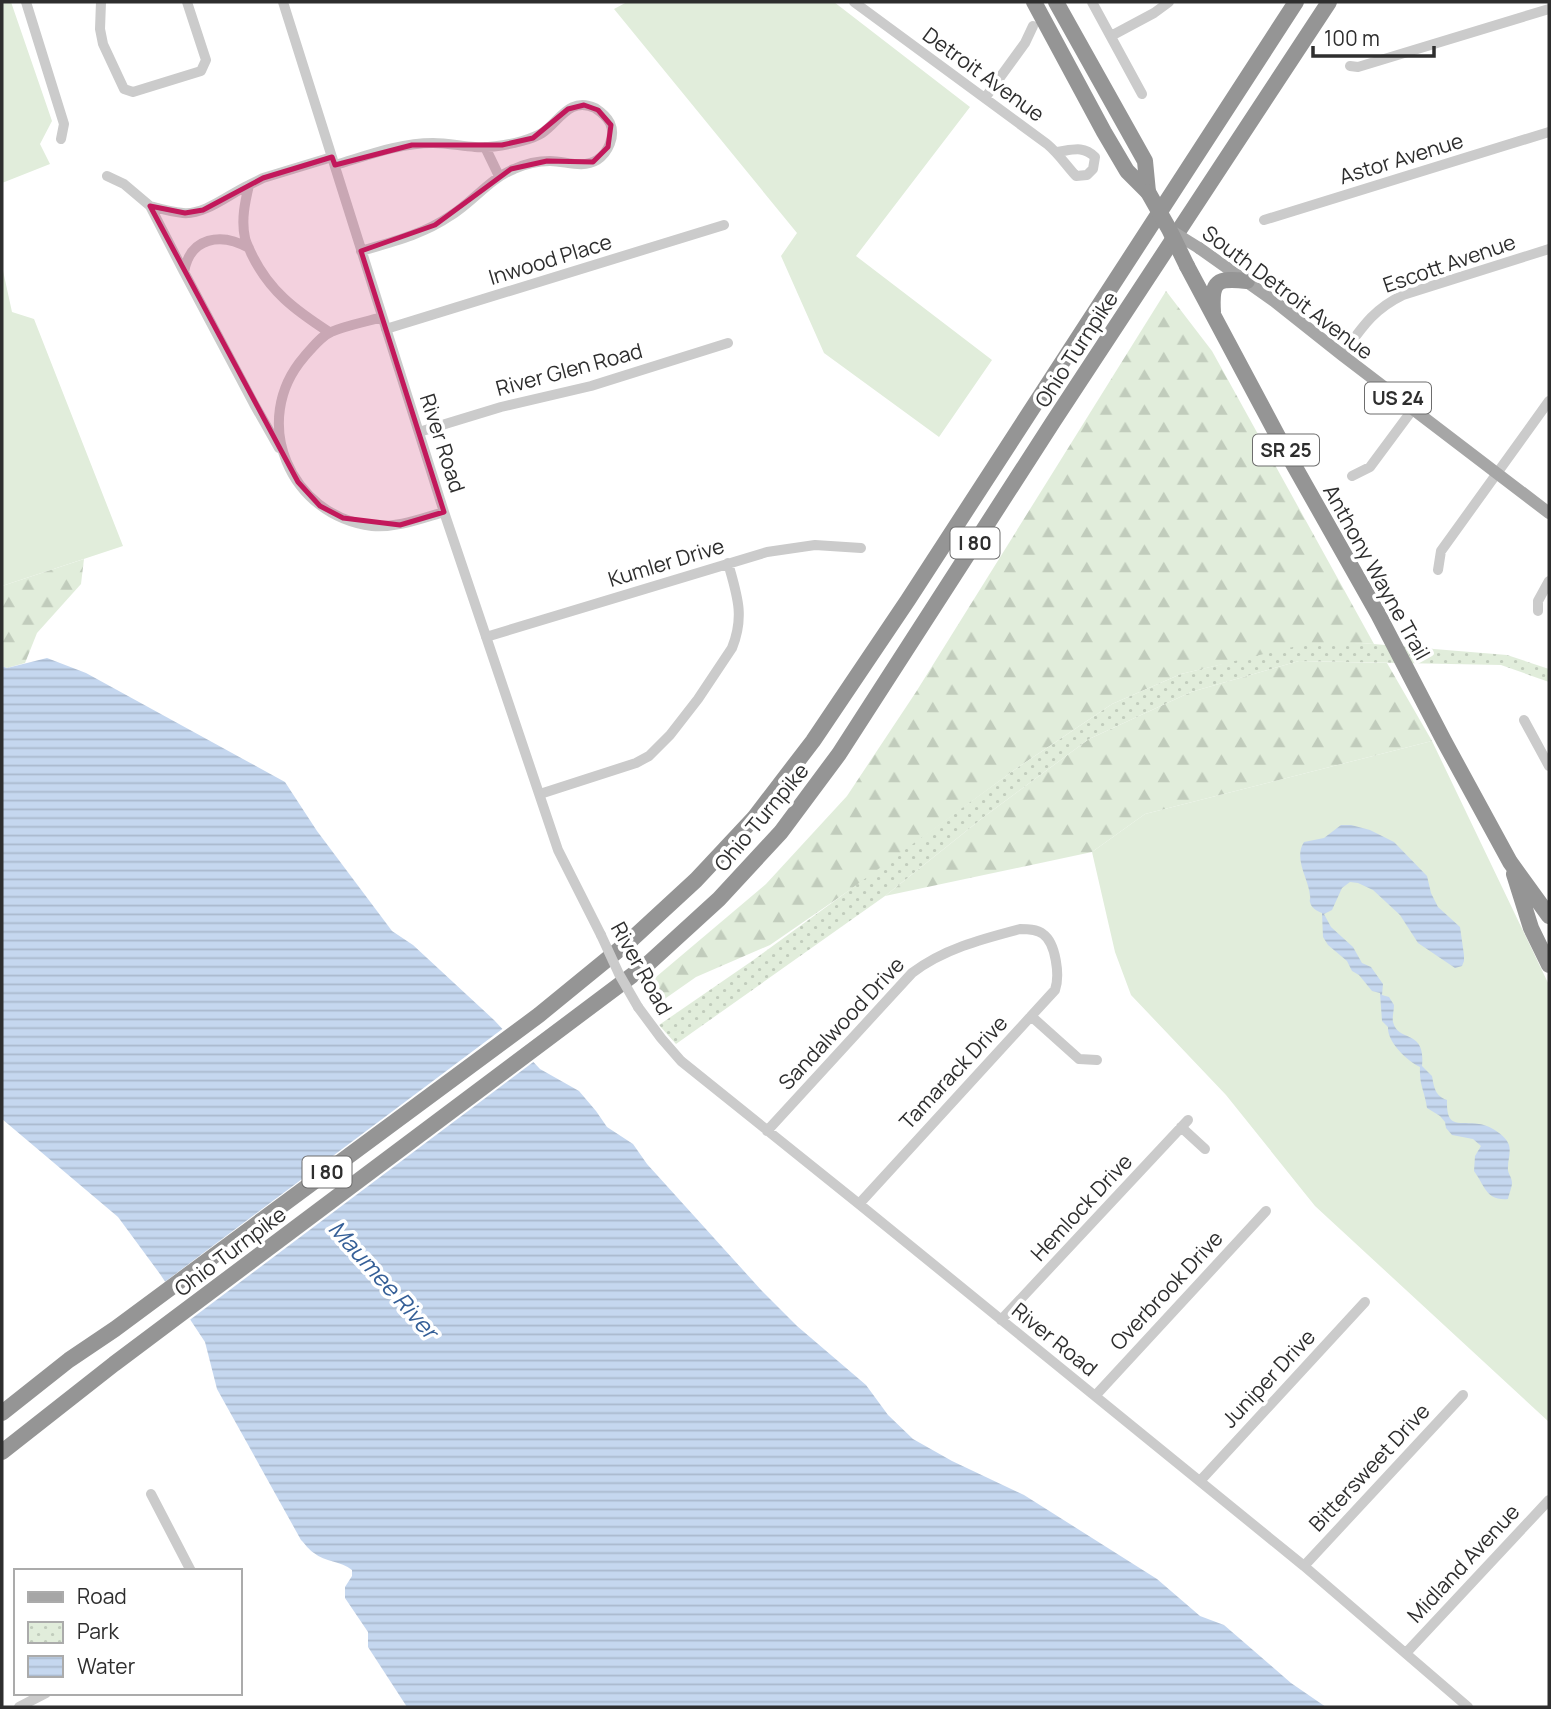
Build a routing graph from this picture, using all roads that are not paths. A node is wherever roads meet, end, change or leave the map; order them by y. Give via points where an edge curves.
1 (26, 2) edge
2 (101, 2) edge
3 (187, 2) edge
4 (283, 2) edge
5 (854, 2) edge
6 (1025, 2) edge
7 (1034, 2) edge
8 (1056, 2) edge
9 (1092, 2) edge
10 (1169, 2) edge
11 (1296, 2) edge
12 (1329, 2) edge
13 (1549, 9) edge
14 (1033, 26) joint
15 (1052, 36) junction
16 (1111, 36) junction
17 (1025, 43) junction
18 (1350, 66) dead end
19 (1142, 94) dead end
20 (985, 99) junction
21 (1549, 132) edge
22 (61, 139) dead end
23 (485, 147) junction
24 (1057, 152) dead end
25 (333, 161) junction
26 (107, 176) dead end
27 (499, 176) junction
28 (249, 185) junction
29 (1149, 192) junction
30 (150, 206) junction
31 (1264, 220) dead end
32 (724, 225) dead end
33 (1169, 229) junction
34 (249, 248) junction
35 (1549, 249) edge
36 (361, 250) junction
37 (184, 272) junction
38 (1247, 281) junction
39 (382, 317) junction
40 (1214, 318) junction
41 (386, 329) junction
42 (329, 332) junction
43 (728, 343) dead end
44 (1342, 355) junction
45 (1549, 401) edge
46 (1413, 409) junction
47 (419, 432) junction
48 (282, 454) junction
49 (1497, 473) junction
50 (1352, 476) dead end
51 (444, 512) junction
52 (1549, 513) edge
53 (861, 548) dead end
54 (728, 564) junction
55 (1438, 570) dead end
56 (1549, 581) edge
57 (1538, 611) dead end
58 (486, 637) junction
59 (1524, 720) dead end
60 (1549, 766) edge
61 (540, 794) junction
62 (1510, 862) junction
63 (1549, 916) edge
64 (1055, 959) joint
65 (1549, 965) edge
66 (1031, 1016) junction
67 (1097, 1060) dead end
68 (767, 1130) junction
69 (1205, 1149) dead end
70 (859, 1203) junction
71 (1266, 1211) dead end
72 (1365, 1302) dead end
73 (1001, 1320) junction
74 (1463, 1395) dead end
75 (1095, 1396) junction
76 (2, 1413) edge
77 (2, 1452) edge
78 (1200, 1481) junction
79 (151, 1494) dead end
80 (1549, 1500) edge
81 (1304, 1566) junction
82 (190, 1569) edge
83 (1406, 1653) junction
84 (43, 1695) edge
85 (19, 1707) edge
86 (1468, 1707) edge

1 - 22 street via 64,124
2 - 3 street via 103,44 124,89 133,92 201,71 206,60
4 - 25 street, River Road
5 - 20 street, Detroit Avenue
6 - 14 highway
7 - 15 highway, Anthony Wayne Trail / US 24
8 - 29 highway, Anthony Wayne Trail / US 24 via 1145,161
9 - 16 street
10 - 16 street
11 - 76 highway, Ohio Turnpike / I 80 via 908,600 813,741 754,818 632,939 539,1015
12 - 77 highway, Ohio Turnpike / I 80 via 839,754 781,832 719,899 650,962
13 - 18 street via 1402,55
14 - 17 street
15 - 17 street via 1038,35
15 - 29 highway, Anthony Wayne Trail / US 24 via 1127,171
16 - 19 street
17 - 20 street
20 - 24 street, Detroit Avenue
21 - 31 street, Astor Avenue
23 - 25 street via 432,143
23 - 27 street
23 - 27 street via 533,138 576,106 598,110 611,125 608,147 593,162 536,162
25 - 28 street
25 - 36 street, River Road
26 - 30 street
27 - 36 street via 435,225
28 - 30 street via 194,212
28 - 34 street via 243,214
29 - 33 highway, Anthony Wayne Trail / US 24, bridge
30 - 37 street
32 - 41 street, Inwood Place
33 - 38 main road, South Detroit Avenue / US 24, bridge
33 - 40 highway, Anthony Wayne Trail / SR 25, bridge
34 - 37 street via 233,240 206,241 192,251
34 - 42 street via 279,294
35 - 44 street, Escott Avenue via 1388,302
36 - 39 street, River Road
37 - 48 street
38 - 40 highway via 1217,283 1212,294
38 - 44 main road, South Detroit Avenue / US 24
39 - 41 street, River Road
39 - 42 street
40 - 62 highway, Anthony Wayne Trail / SR 25
41 - 47 street, River Road
42 - 48 street via 301,361 287,385 279,421
43 - 47 street, River Glen Road
44 - 46 main road, South Detroit Avenue / US 24
45 - 49 street
46 - 49 main road, South Detroit Avenue / US 24
46 - 50 street via 1370,467
47 - 51 street, River Road
48 - 51 street via 314,500 343,519 388,526
49 - 52 main road, South Detroit Avenue / US 24
49 - 55 street via 1441,551
51 - 58 street, River Road
53 - 54 street, Kumler Drive via 815,545
54 - 58 street, Kumler Drive
54 - 61 street via 740,605 736,640 670,735 636,764
56 - 57 street
58 - 61 street, River Road
59 - 60 street
61 - 68 street, River Road, bridge via 558,850 638,1007 681,1062
62 - 63 highway, Anthony Wayne Trail / SR 25
62 - 65 highway, Anthony Wayne Trail / SR 25 via 1531,928
64 - 66 street, Tamarack Drive via 1055,990
64 - 68 street, Sandalwood Drive via 1043,934 1020,929 928,961
66 - 67 street via 1079,1059
66 - 70 street, Tamarack Drive
68 - 70 street, River Road
69 - 73 street, Hemlock Drive via 1184,1124
70 - 73 street, River Road
71 - 75 street, Overbrook Drive
72 - 78 street, Juniper Drive
73 - 75 street, River Road
74 - 81 street, Bittersweet Drive
75 - 78 street, River Road
78 - 81 street, River Road
79 - 82 street
80 - 83 street, Midland Avenue
81 - 83 street, River Road
83 - 86 street, River Road
84 - 85 street

